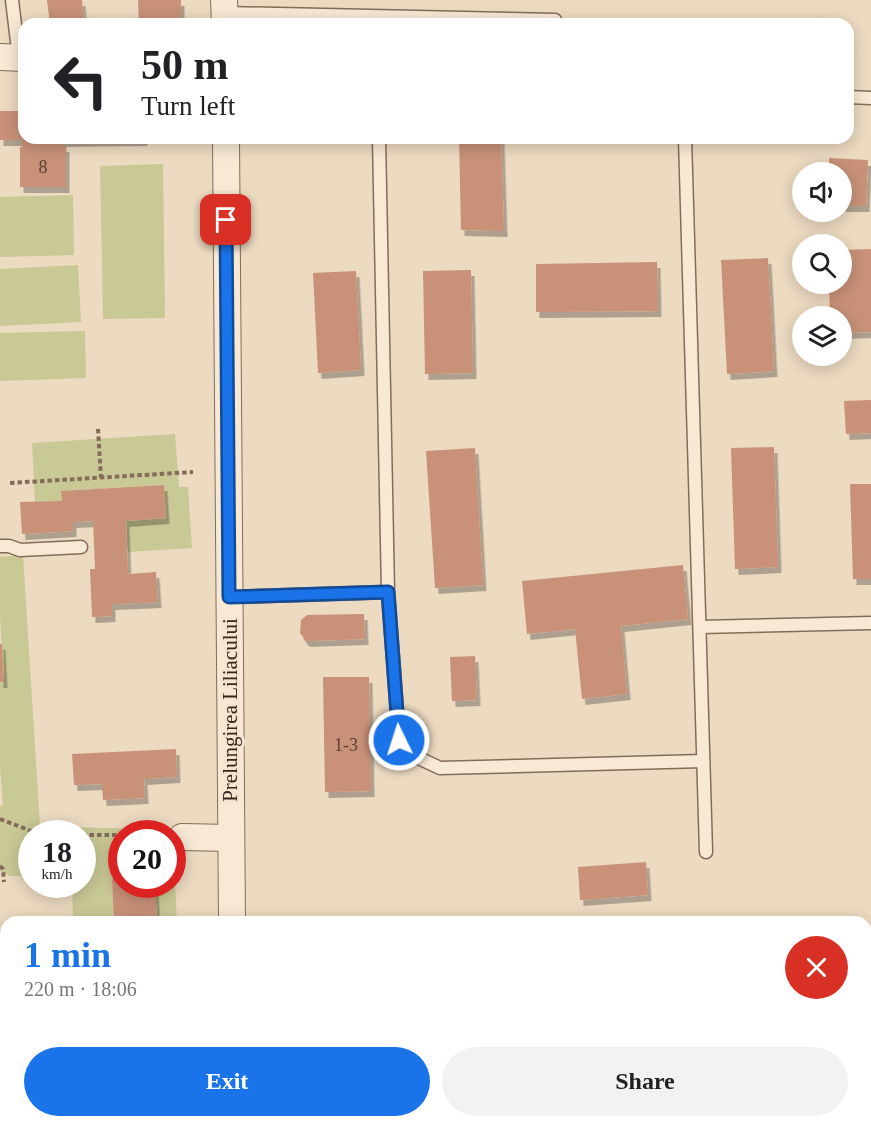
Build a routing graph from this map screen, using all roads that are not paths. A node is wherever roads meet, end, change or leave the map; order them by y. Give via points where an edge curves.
1 (12, 0) edge
2 (225, 12) edge
3 (472, 18) edge
4 (14, 58) edge
5 (854, 97) edge
6 (871, 98) edge
7 (226, 144) edge
8 (378, 144) edge
9 (685, 144) edge
10 (0, 546) edge
11 (81, 547) dead end
12 (388, 592) junction
13 (229, 597) junction
14 (871, 623) edge
15 (700, 627) junction
16 (703, 761) junction
17 (186, 837) edge
18 (231, 837) junction
19 (706, 852) dead end
20 (233, 916) edge

1 - 4 lane
2 - 3 lane
5 - 6 lane
7 - 13 street, Prelungirea Liliacului
8 - 12 lane
9 - 15 lane
10 - 11 lane via 20,550
12 - 13 lane
12 - 16 lane via 399,740 410,754 440,768
13 - 18 street, Prelungirea Liliacului
14 - 15 lane
15 - 16 lane
16 - 19 lane
17 - 18 street
18 - 20 street, Prelungirea Liliacului

